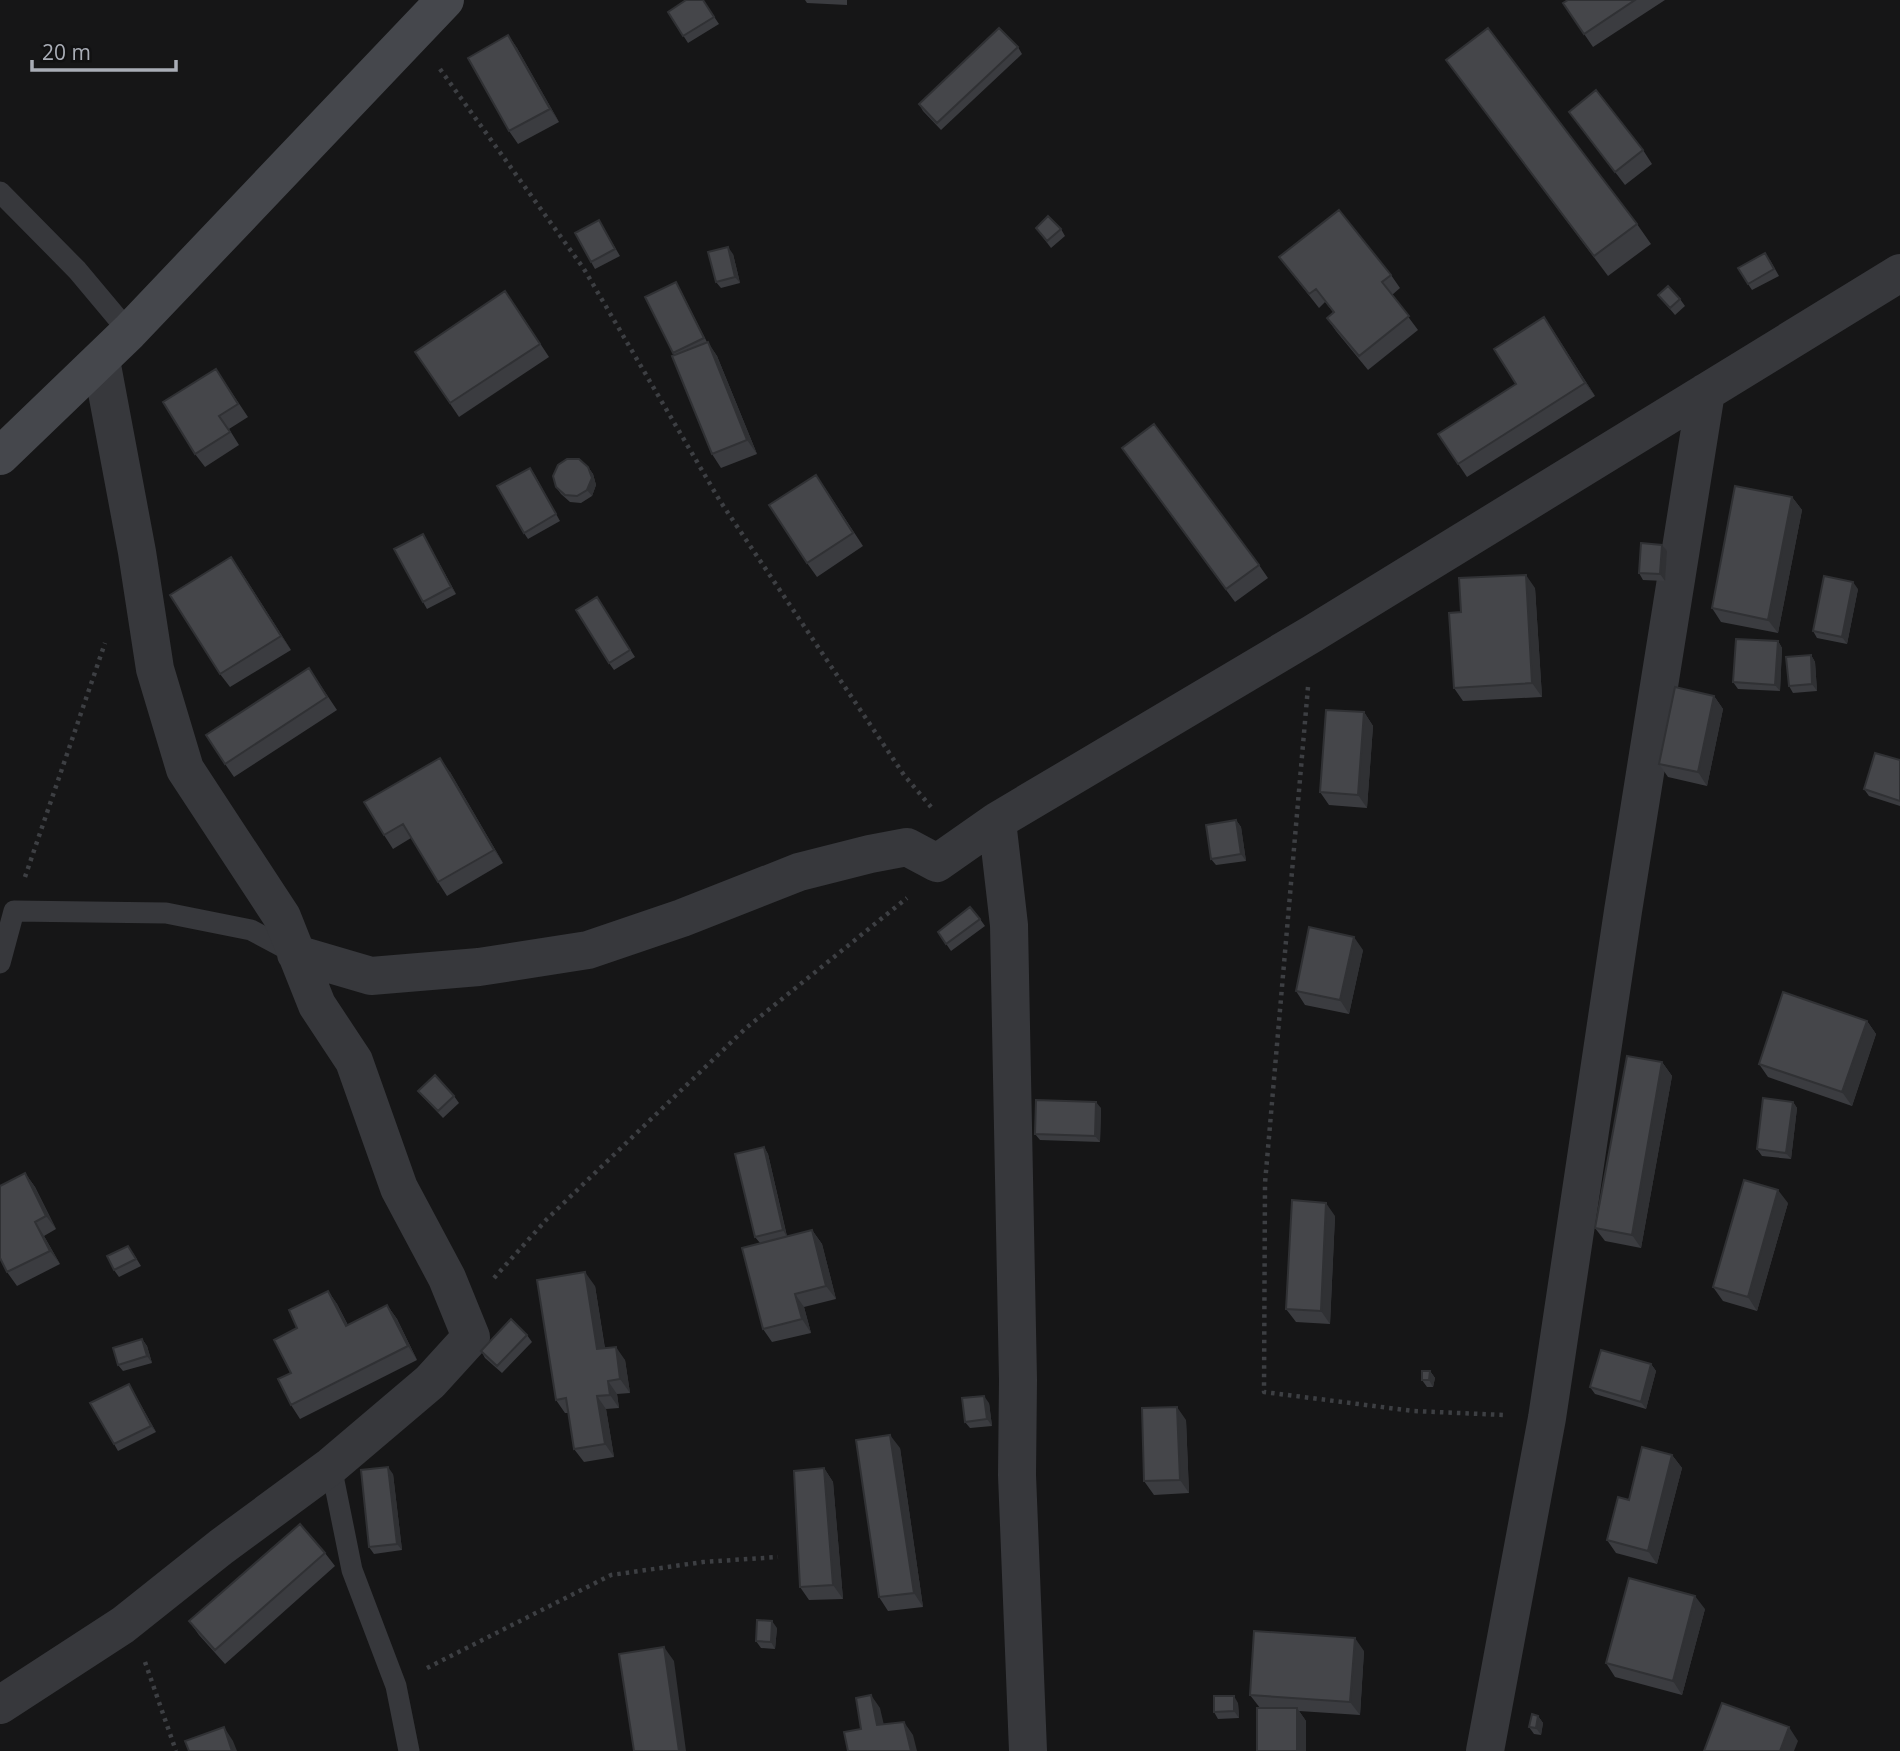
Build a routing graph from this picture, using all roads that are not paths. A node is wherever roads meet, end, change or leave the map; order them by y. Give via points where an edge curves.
1 (445, 0) edge
2 (0, 192) edge
3 (1900, 273) edge
4 (129, 332) junction
5 (101, 360) junction
6 (1706, 392) junction
7 (0, 456) edge
8 (997, 821) junction
9 (296, 954) junction
10 (0, 963) edge
11 (331, 1466) junction
12 (0, 1705) edge
13 (409, 1751) edge
14 (1028, 1751) edge
15 (1485, 1751) edge

1 - 4 street
2 - 4 lane via 77,270
3 - 6 street
4 - 5 street
5 - 7 street
5 - 9 street via 155,669 185,769 282,917
6 - 8 street
6 - 15 street via 1547,1418
8 - 9 street via 950,854 907,847 799,872 588,950 492,965 371,975
8 - 14 street via 1009,925 1017,1475
9 - 10 lane via 251,930 166,913 14,911
9 - 11 street via 317,1005 354,1061 399,1188 447,1278 471,1337 430,1382
11 - 12 street via 220,1546 123,1625
11 - 13 lane via 352,1570 396,1686

